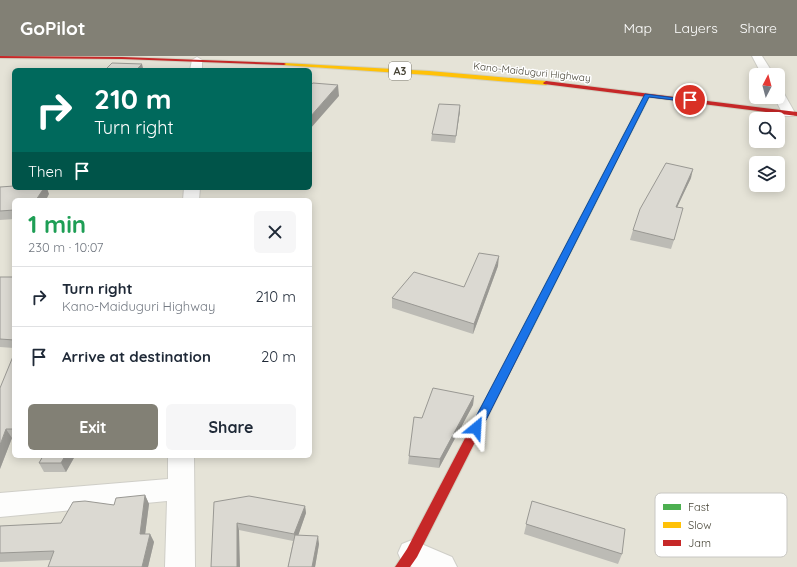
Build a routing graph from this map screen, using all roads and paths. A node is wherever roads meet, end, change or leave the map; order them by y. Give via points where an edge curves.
1 (757, 56) edge
2 (0, 57) edge
3 (139, 57) edge
4 (197, 65) edge
5 (298, 68) edge
6 (312, 68) edge
7 (764, 68) edge
8 (647, 95) junction
9 (785, 103) edge
10 (793, 114) edge
11 (181, 458) edge
12 (179, 489) junction
13 (0, 505) edge
14 (407, 560) edge
15 (180, 567) edge
16 (442, 567) edge

1 - 7 street
2 - 3 main road, Kano-Maiduguri Highway / A3
3 - 4 main road, Kano-Maiduguri Highway / A3
4 - 5 main road, Kano-Maiduguri Highway / A3
6 - 8 main road, Kano-Maiduguri Highway / A3 via 400,71 492,78
8 - 10 main road, Kano-Maiduguri Highway / A3
8 - 14 main road
9 - 10 street
11 - 12 street
12 - 13 street
12 - 15 street
14 - 16 street

